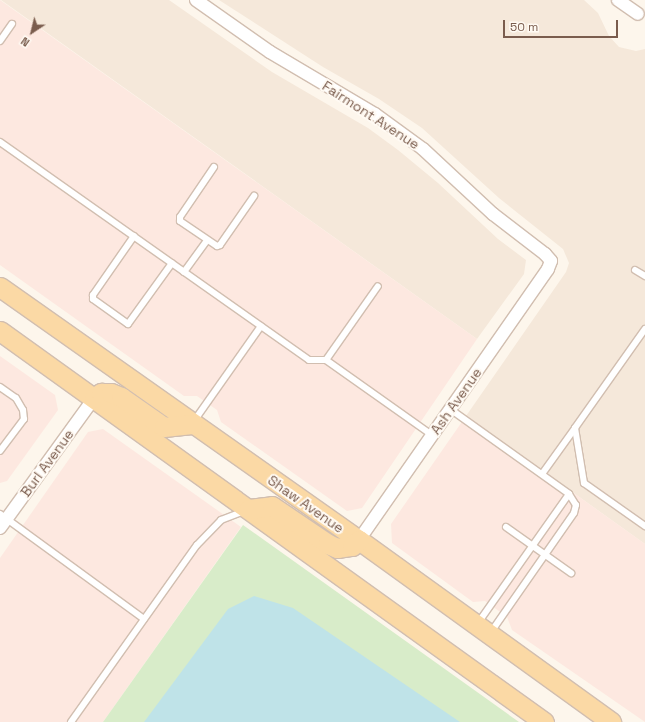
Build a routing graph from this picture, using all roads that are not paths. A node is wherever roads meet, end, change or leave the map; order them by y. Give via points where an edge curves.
1 (196, 0) edge
2 (618, 0) edge
3 (638, 14) dead end
4 (12, 24) dead end
5 (0, 41) edge
6 (0, 142) edge
7 (214, 167) dead end
8 (254, 196) dead end
9 (134, 236) junction
10 (207, 240) junction
11 (551, 261) joint
12 (172, 263) junction
13 (635, 270) dead end
14 (184, 272) junction
15 (645, 276) edge
16 (378, 286) dead end
17 (0, 287) edge
18 (261, 326) junction
19 (645, 329) edge
20 (0, 331) edge
21 (326, 360) junction
22 (0, 387) edge
23 (94, 398) junction
24 (450, 409) junction
25 (192, 424) junction
26 (575, 428) junction
27 (432, 435) junction
28 (0, 451) edge
29 (542, 474) junction
30 (569, 494) junction
31 (249, 509) junction
32 (2, 520) edge
33 (645, 526) edge
34 (506, 527) dead end
35 (359, 540) junction
36 (533, 546) junction
37 (544, 554) junction
38 (571, 573) dead end
39 (144, 619) junction
40 (483, 629) junction
41 (72, 722) edge
42 (544, 722) edge
43 (611, 722) edge

1 - 11 street, Fairmont Avenue via 270,52 374,114 423,149 493,214
2 - 3 street
4 - 5 lane
6 - 9 lane
7 - 10 lane via 180,217 180,221
8 - 10 lane via 220,245 217,246
9 - 12 lane
9 - 12 lane via 92,296 128,324
10 - 14 lane
11 - 24 street, Ash Avenue via 548,269
12 - 14 lane
13 - 15 lane
14 - 18 lane
16 - 21 lane
17 - 25 main road, Shaw Avenue
18 - 21 lane via 309,360
18 - 25 lane
19 - 26 lane
20 - 23 main road
21 - 27 lane
22 - 28 lane via 16,398 23,410 24,419
23 - 25 main road via 101,393 121,397 164,427
23 - 31 main road
23 - 32 street, Burl Avenue
24 - 27 street, Ash Avenue
24 - 29 lane
25 - 35 main road, Shaw Avenue
26 - 29 lane
26 - 33 lane via 584,483
27 - 35 street, Ash Avenue
29 - 30 lane
30 - 36 lane
30 - 37 lane via 576,505 574,512
31 - 35 main road via 272,506 338,548 352,546
31 - 39 lane via 221,520 197,546
31 - 42 main road
32 - 39 lane
34 - 36 lane
35 - 40 main road, Shaw Avenue
36 - 37 lane
36 - 40 lane
37 - 38 lane
37 - 40 lane
39 - 41 lane
40 - 43 main road, Shaw Avenue

